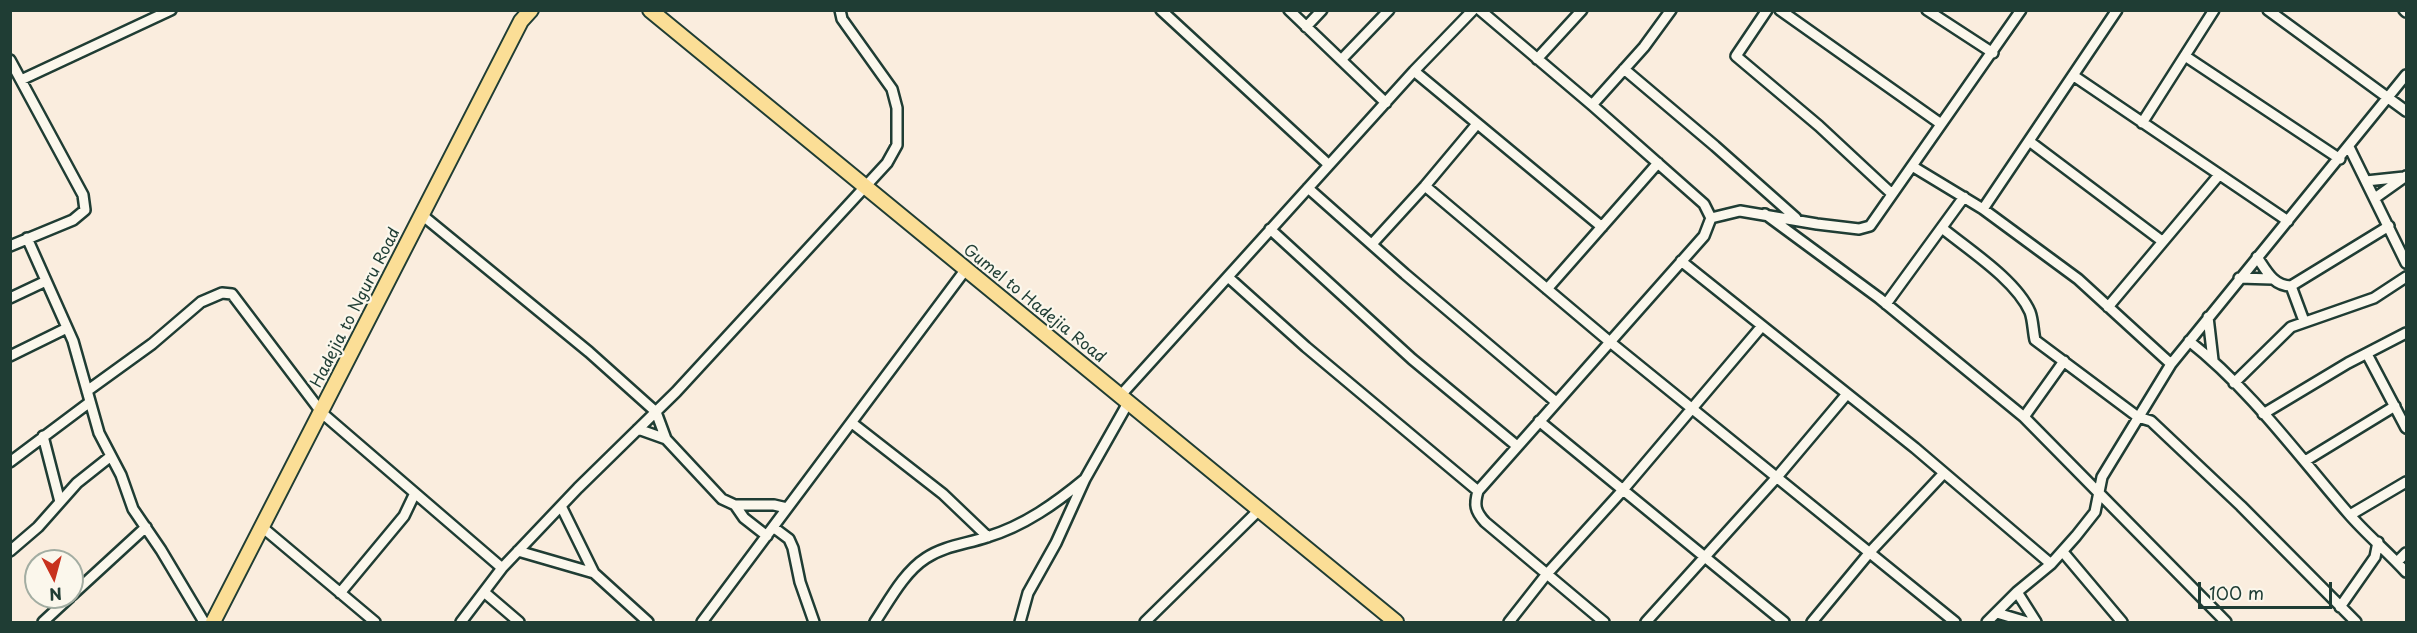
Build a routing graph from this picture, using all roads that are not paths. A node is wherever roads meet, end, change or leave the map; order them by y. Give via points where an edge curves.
1 (171, 10) edge
2 (650, 10) edge
3 (840, 10) edge
4 (1161, 10) edge
5 (1289, 10) edge
6 (1322, 10) edge
7 (1389, 10) edge
8 (1473, 10) edge
9 (1480, 10) edge
10 (1582, 10) edge
11 (1671, 10) edge
12 (1767, 10) edge
13 (1780, 10) edge
14 (1927, 10) edge
15 (2021, 10) edge
16 (2117, 10) edge
17 (2214, 10) edge
18 (2268, 10) edge
19 (525, 14) edge
20 (1306, 27) junction
21 (1994, 53) junction
22 (2185, 56) junction
23 (1537, 59) junction
24 (10, 60) edge
25 (1341, 60) junction
26 (1624, 69) junction
27 (1414, 71) junction
28 (2406, 75) edge
29 (2074, 76) junction
30 (21, 80) junction
31 (2388, 96) junction
32 (1386, 103) junction
33 (1592, 105) junction
34 (2406, 111) edge
35 (2142, 123) junction
36 (1477, 124) junction
37 (1941, 124) junction
38 (2029, 141) junction
39 (2349, 147) junction
40 (2340, 159) junction
41 (1658, 163) junction
42 (1329, 165) junction
43 (1912, 166) junction
44 (2219, 175) junction
45 (2405, 176) edge
46 (2366, 181) junction
47 (865, 186) junction
48 (1425, 186) junction
49 (1308, 188) junction
50 (1892, 194) junction
51 (1964, 197) junction
52 (2374, 198) junction
53 (1983, 209) junction
54 (1766, 214) junction
55 (422, 215) junction
56 (1711, 218) junction
57 (1797, 220) junction
58 (2288, 221) junction
59 (2389, 226) junction
60 (1602, 227) junction
61 (1942, 228) junction
62 (1270, 229) junction
63 (27, 238) junction
64 (2162, 241) junction
65 (1372, 244) junction
66 (10, 246) edge
67 (2257, 257) junction
68 (1681, 261) junction
69 (2406, 263) edge
70 (966, 269) junction
71 (1228, 277) junction
72 (2406, 277) edge
73 (2239, 278) junction
74 (2272, 279) junction
75 (46, 281) junction
76 (2291, 286) junction
77 (1547, 289) junction
78 (10, 298) edge
79 (1886, 304) junction
80 (2108, 306) junction
81 (2208, 317) junction
82 (2304, 321) junction
83 (1762, 326) junction
84 (67, 328) junction
85 (2406, 333) edge
86 (2189, 341) junction
87 (1610, 342) junction
88 (2367, 354) junction
89 (10, 356) edge
90 (2212, 360) junction
91 (2064, 361) junction
92 (2171, 364) junction
93 (2234, 383) junction
94 (87, 391) junction
95 (1847, 394) junction
96 (1124, 399) junction
97 (90, 402) junction
98 (1556, 402) junction
99 (2395, 406) junction
100 (1692, 408) junction
101 (322, 412) junction
102 (656, 412) junction
103 (2263, 414) junction
104 (2024, 417) junction
105 (2139, 417) junction
106 (1539, 422) junction
107 (852, 423) junction
108 (2406, 428) edge
109 (639, 429) junction
110 (43, 436) junction
111 (666, 439) junction
112 (1517, 446) junction
113 (111, 456) junction
114 (11, 460) edge
115 (2305, 461) junction
116 (1944, 473) junction
117 (1777, 477) junction
118 (1085, 479) junction
119 (2406, 482) edge
120 (1478, 491) junction
121 (1622, 491) junction
122 (415, 493) junction
123 (2099, 493) junction
124 (60, 502) junction
125 (735, 505) junction
126 (561, 506) junction
127 (787, 508) junction
128 (1259, 510) junction
129 (2350, 515) junction
130 (773, 526) junction
131 (146, 527) junction
132 (262, 527) junction
133 (766, 536) junction
134 (988, 537) junction
135 (2378, 542) junction
136 (10, 551) edge
137 (518, 551) junction
138 (1870, 552) junction
139 (2062, 552) junction
140 (2388, 553) junction
141 (2406, 553) edge
142 (2374, 557) junction
143 (1705, 558) junction
144 (2397, 562) junction
145 (2051, 564) junction
146 (502, 568) junction
147 (2406, 572) edge
148 (594, 573) junction
149 (1546, 575) junction
150 (84, 583) edge
151 (484, 592) junction
152 (2017, 592) junction
153 (340, 593) junction
154 (2340, 607) junction
155 (57, 609) edge
156 (1997, 613) junction
157 (815, 621) edge
158 (43, 622) edge
159 (204, 622) edge
160 (213, 622) edge
161 (375, 622) edge
162 (460, 622) edge
163 (519, 622) edge
164 (648, 622) edge
165 (702, 622) edge
166 (875, 622) edge
167 (1020, 622) edge
168 (1145, 622) edge
169 (1396, 622) edge
170 (1509, 622) edge
171 (1604, 622) edge
172 (1646, 622) edge
173 (1784, 622) edge
174 (1812, 622) edge
175 (1955, 622) edge
176 (1987, 622) edge
177 (2027, 622) edge
178 (2036, 622) edge
179 (2122, 622) edge
180 (2226, 622) edge
181 (2356, 622) edge

1 - 30 street
2 - 47 main road, Gumel to Hadejia Road
3 - 47 street via 842,19 892,89 897,108 897,145 887,163
4 - 42 street
5 - 20 street
6 - 20 street
7 - 25 street
8 - 27 street
9 - 23 street
10 - 23 street
11 - 26 street
12 - 50 street via 1736,56
13 - 37 street
14 - 21 street
15 - 21 street
16 - 29 street
17 - 22 street
18 - 31 street
19 - 55 main road, Hadejia to Nguru Road
20 - 25 street
21 - 37 street
22 - 35 street
22 - 40 street
23 - 33 street
24 - 30 street
25 - 32 street
26 - 33 street
26 - 57 street
27 - 32 street
27 - 36 street
28 - 31 street
29 - 35 street
29 - 38 street
30 - 63 street via 83,195 85,210 73,220
31 - 34 street
31 - 39 street
32 - 42 street
33 - 41 street
35 - 44 street
36 - 48 street
36 - 60 street
37 - 43 street
38 - 53 street
38 - 64 street
39 - 40 street
39 - 46 street
40 - 58 street
41 - 56 street via 1704,204
41 - 60 street
42 - 49 street
43 - 50 street
43 - 51 street
44 - 58 street
44 - 64 street
45 - 46 street
45 - 52 street
46 - 52 street
47 - 70 main road, Gumel to Hadejia Road
47 - 102 street
48 - 65 street
48 - 77 street
49 - 62 street
49 - 65 street
50 - 57 street via 1870,226 1859,229
51 - 53 street
51 - 61 street
52 - 59 street
53 - 80 street
54 - 56 street via 1740,211
54 - 57 street
54 - 79 street
55 - 101 main road, Hadejia to Nguru Road
55 - 102 street
56 - 68 street via 1704,236
58 - 67 street
59 - 69 street
59 - 76 street
60 - 77 street
61 - 79 street
61 - 91 street via 2022,298 2031,314 2035,340
62 - 71 street
62 - 112 street via 1412,359
63 - 66 street
63 - 75 street
64 - 80 street
65 - 98 street
67 - 73 street
67 - 74 street
68 - 83 street
68 - 87 street
70 - 96 main road, Gumel to Hadejia Road
70 - 107 street
71 - 96 street
71 - 120 street
72 - 82 street via 2374,298
73 - 74 street
73 - 81 street
74 - 76 street
75 - 78 street
75 - 84 street
76 - 82 street
77 - 87 street
79 - 104 street
80 - 92 street
81 - 86 street
81 - 90 street
82 - 93 street via 2290,327
83 - 95 street
83 - 100 street
84 - 89 street
84 - 94 street
85 - 88 street
86 - 90 street
86 - 92 street
87 - 98 street
87 - 100 street
88 - 99 street
88 - 103 street
90 - 93 street
91 - 104 street
91 - 105 street
92 - 105 street
93 - 103 street
94 - 97 street
94 - 101 street via 201,302 222,293 232,294
95 - 116 street
95 - 117 street
96 - 118 street
96 - 128 main road, Gumel to Hadejia Road
97 - 110 street
97 - 113 street
98 - 106 street
99 - 108 street
99 - 115 street
100 - 117 street
100 - 121 street
101 - 122 street
101 - 132 main road, Hadejia to Nguru Road
102 - 109 street
102 - 111 street
103 - 115 street
104 - 123 street
105 - 123 street via 2103,477
105 - 154 street via 2151,421 2241,506
106 - 112 street
106 - 121 street
107 - 127 street
107 - 134 street via 943,494
109 - 111 street
109 - 126 street
110 - 114 street
110 - 124 street
111 - 125 street via 722,499
112 - 120 street
113 - 124 street
113 - 131 street via 133,509
115 - 129 street
116 - 138 street
116 - 145 street
117 - 138 street
117 - 143 street
118 - 134 street via 1052,505
118 - 167 street via 1028,593
119 - 129 street
120 - 149 street via 1475,501 1480,517
121 - 143 street
121 - 149 street
122 - 146 street
122 - 153 street via 404,516
123 - 139 street via 2095,512
123 - 180 street
124 - 136 street
125 - 127 street
125 - 133 street
126 - 137 street
126 - 148 street
127 - 130 street
128 - 168 street
128 - 169 main road, Gumel to Hadejia Road
129 - 135 street
130 - 133 street
130 - 157 street via 789,539 793,548 800,582
131 - 150 street
131 - 159 street
132 - 153 street
132 - 160 main road, Hadejia to Nguru Road
133 - 165 street
134 - 166 street via 926,558 912,570
135 - 140 street
135 - 142 street
137 - 146 street
137 - 148 street
138 - 174 street
138 - 175 street
139 - 145 street
139 - 179 street
140 - 142 street
140 - 144 street
141 - 144 street
142 - 154 street
143 - 172 street
143 - 173 street
144 - 147 street
145 - 152 street
146 - 151 street
148 - 164 street
149 - 170 street
149 - 171 street
151 - 162 street
151 - 163 street
152 - 156 street
152 - 178 street
153 - 161 street
154 - 181 street
155 - 158 street
156 - 176 street
156 - 177 street

